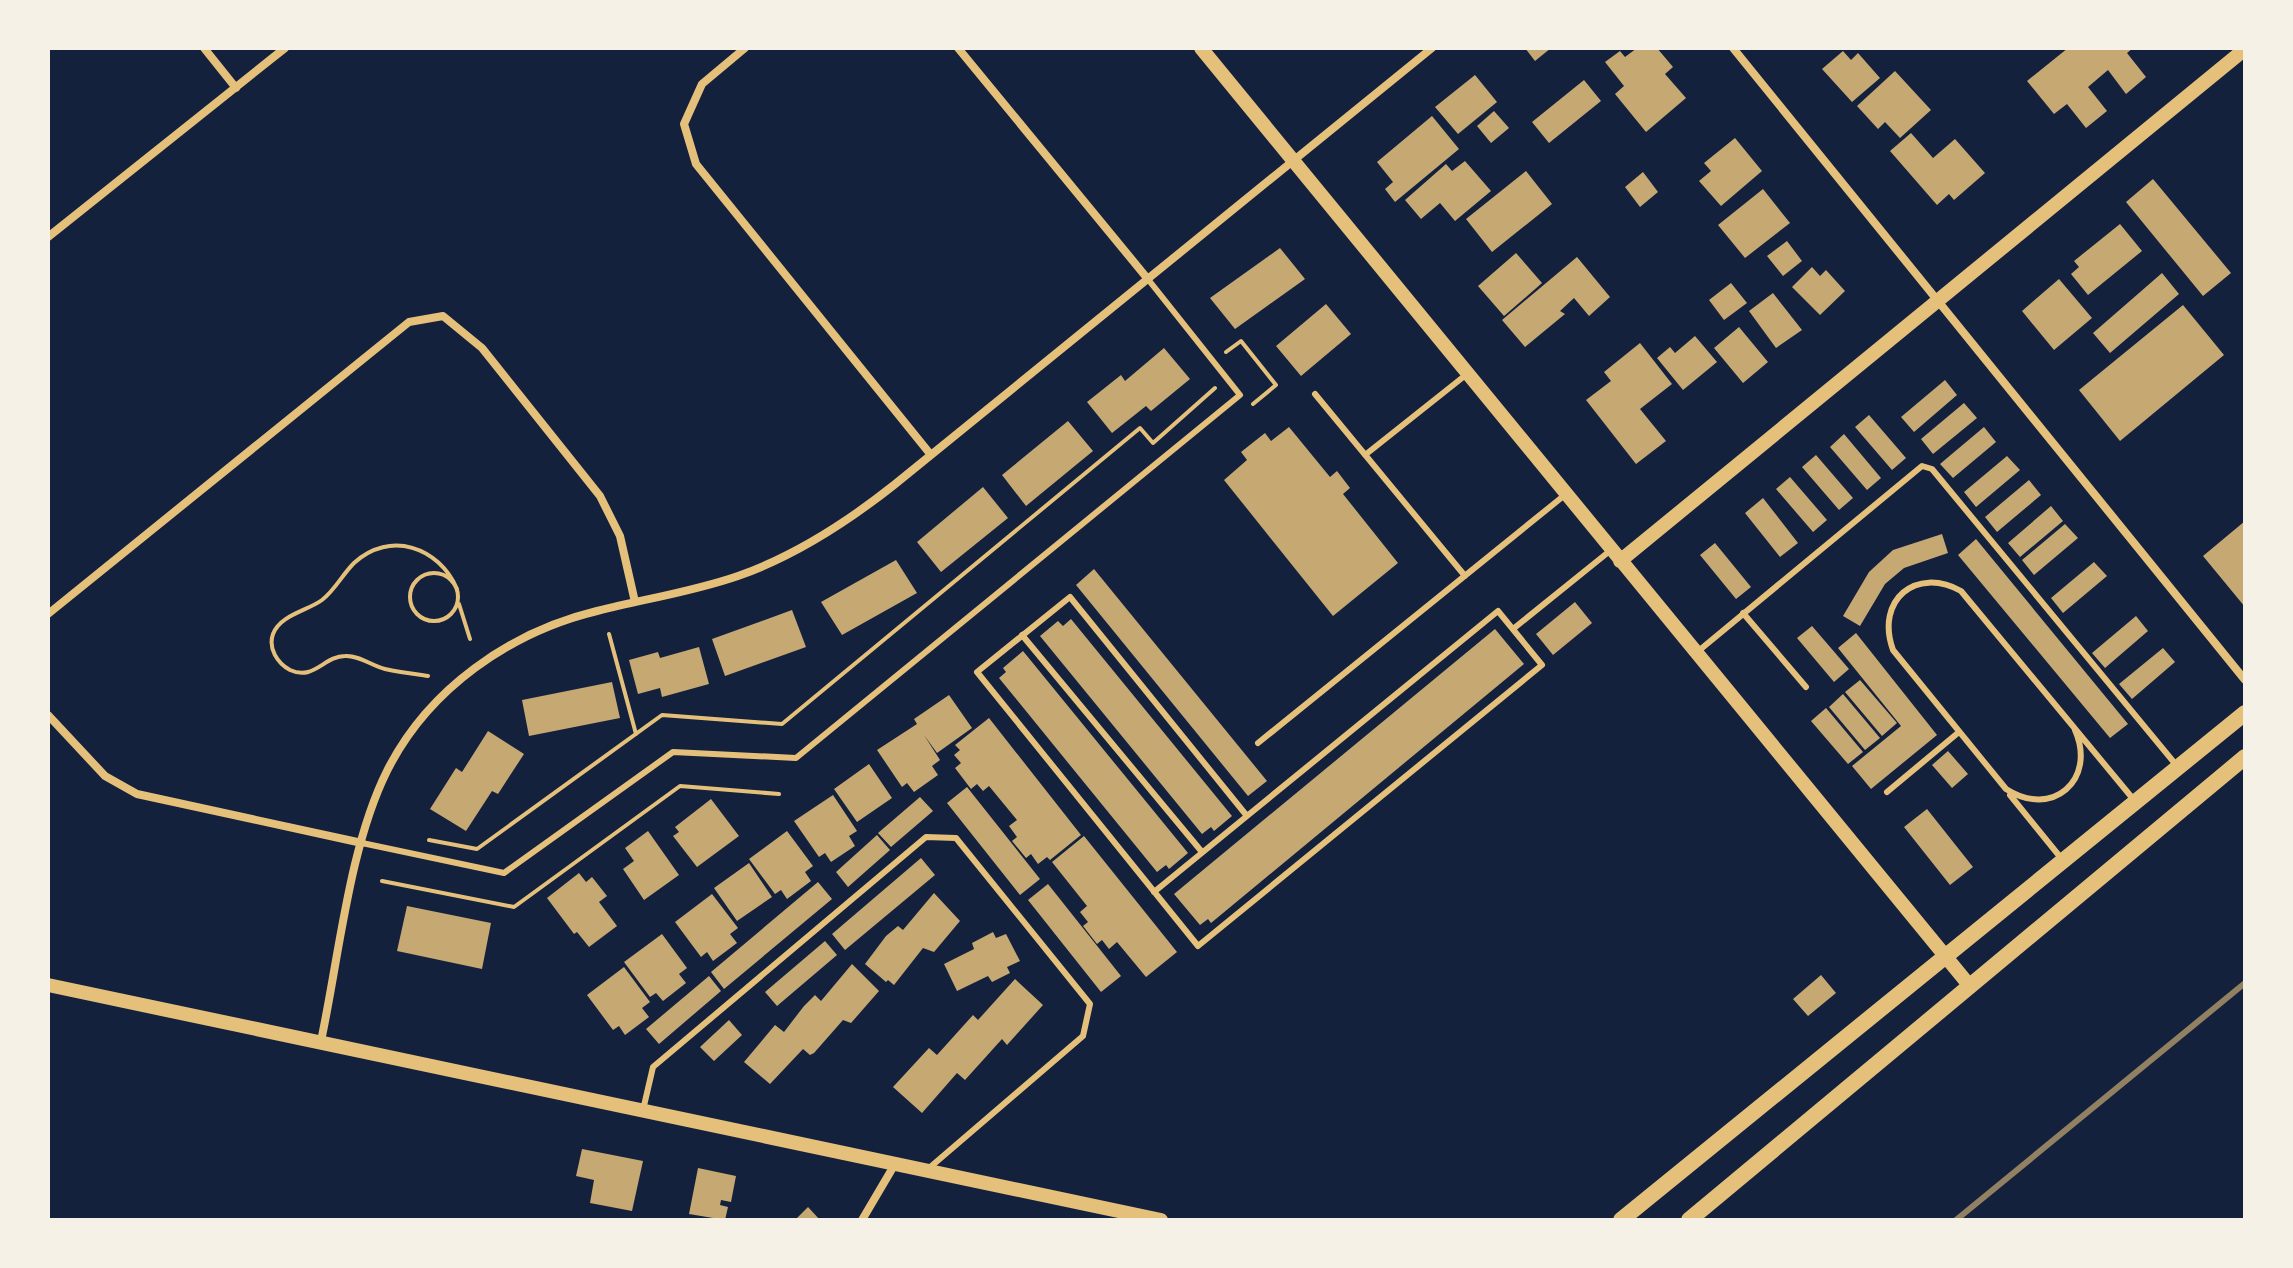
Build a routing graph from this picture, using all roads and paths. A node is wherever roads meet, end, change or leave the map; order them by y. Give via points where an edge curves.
1 (204, 48) edge
2 (285, 48) edge
3 (745, 48) edge
4 (958, 48) edge
5 (1201, 48) edge
6 (1432, 48) edge
7 (1733, 48) edge
8 (2245, 49) edge
9 (236, 88) junction
10 (1292, 161) junction
11 (48, 237) edge
12 (1147, 278) junction
13 (1938, 297) junction
14 (1217, 341) dead end
15 (1467, 374) junction
16 (1210, 382) dead end
17 (1315, 394) dead end
18 (1253, 404) dead end
19 (931, 455) junction
20 (1365, 455) junction
21 (1566, 494) junction
22 (1616, 555) junction
23 (1465, 576) junction
24 (457, 589) junction
25 (459, 598) junction
26 (635, 602) junction
27 (1743, 613) junction
28 (48, 614) edge
29 (1513, 629) junction
30 (609, 634) dead end
31 (1022, 635) junction
32 (470, 639) dead end
33 (1696, 653) junction
34 (428, 676) dead end
35 (2245, 680) edge
36 (1806, 687) dead end
37 (2245, 713) edge
38 (48, 715) edge
39 (2075, 730) junction
40 (1959, 732) junction
41 (636, 734) junction
42 (1258, 743) dead end
43 (2245, 757) edge
44 (2177, 766) junction
45 (2006, 789) junction
46 (1887, 792) dead end
47 (779, 794) dead end
48 (2134, 800) junction
49 (1247, 816) junction
50 (415, 837) dead end
51 (362, 843) junction
52 (1202, 852) junction
53 (2062, 859) junction
54 (382, 881) dead end
55 (1154, 892) junction
56 (1945, 955) junction
57 (48, 985) edge
58 (1969, 985) junction
59 (321, 1041) junction
60 (643, 1110) junction
61 (895, 1164) junction
62 (925, 1171) junction
63 (862, 1220) edge
64 (1161, 1220) edge
65 (1621, 1220) edge
66 (1689, 1220) edge

1 - 9 street
2 - 9 street
3 - 19 street via 702,84 684,124 696,164
4 - 12 street
5 - 10 street
6 - 10 street
7 - 13 street
8 - 13 street
9 - 11 street
10 - 12 street
10 - 15 street
12 - 19 street
12 - 51 lane via 1240,395 796,758 673,752 504,873
13 - 22 street
13 - 35 street
14 - 18 path via 1227,353 1241,341 1276,385
15 - 20 lane
15 - 21 street
16 - 41 path via 1217,391 1153,443 1140,428 782,724 662,715
17 - 20 lane
19 - 26 street via 861,511 773,562 700,588
20 - 23 lane
21 - 22 street
21 - 23 lane
22 - 29 lane
22 - 33 street
23 - 42 lane
24 - 25 path
24 - 25 path via 442,573 426,573 413,584 410,600 417,614 431,622 453,613
24 - 34 path via 435,558 405,545 385,546 355,562 324,598 287,619 273,634 277,660 294,672 310,672 348,655 387,670
25 - 32 path
26 - 28 street via 620,536 600,496 482,348 443,316 409,322
26 - 51 street via 548,626 472,669 402,746 378,791
27 - 33 lane
27 - 36 lane
27 - 44 lane via 1922,466 1932,469
29 - 49 lane via 1498,611
29 - 55 lane via 1542,665 1198,946
30 - 41 path
31 - 49 lane via 1070,597
31 - 52 lane
31 - 55 lane via 977,672
33 - 56 street
37 - 44 main road
38 - 51 street via 105,776 137,794
39 - 40 lane via 1961,591 1932,581 1917,584 1893,604 1888,635 1893,650
39 - 45 lane via 2082,758 2071,785 2060,794 2032,801
39 - 48 lane
40 - 45 lane
40 - 46 lane
41 - 50 path via 477,849
43 - 58 main road
44 - 48 main road
45 - 53 lane
47 - 54 path via 680,786 514,907
48 - 53 main road
49 - 52 lane
51 - 59 street
52 - 55 lane
53 - 56 main road
56 - 58 street
56 - 65 main road
57 - 59 street
58 - 66 main road
59 - 60 street
60 - 61 street
60 - 62 lane via 653,1067 926,837 956,838 1088,997 1087,1031
61 - 62 street
61 - 63 street
62 - 64 street

